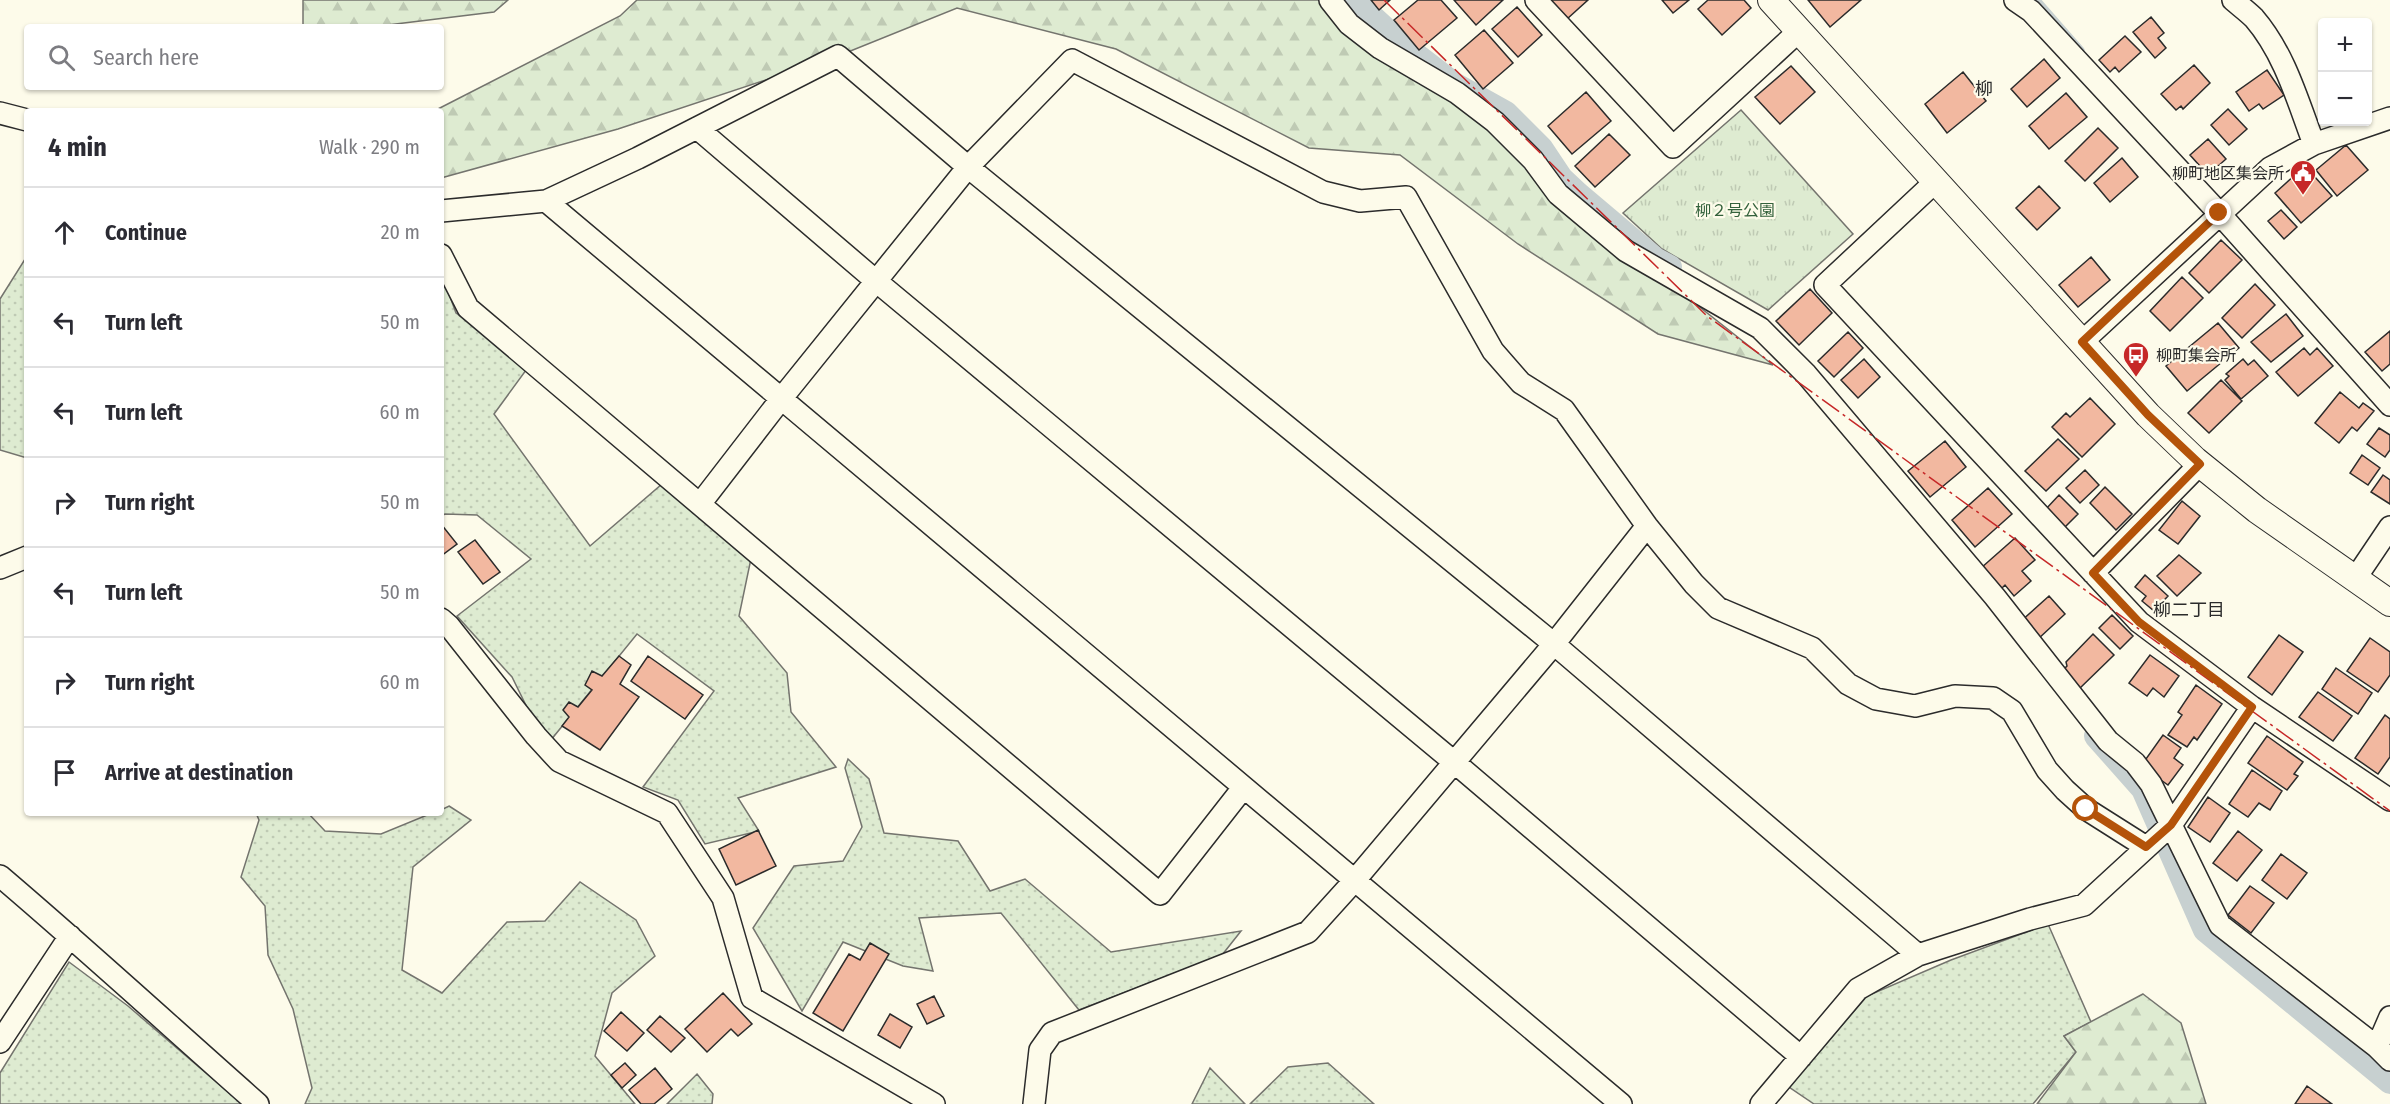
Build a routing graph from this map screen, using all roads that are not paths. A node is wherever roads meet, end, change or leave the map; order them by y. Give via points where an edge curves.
1 (1330, 0) edge
2 (1536, 0) edge
3 (1771, 0) edge
4 (2015, 0) edge
5 (2233, 0) edge
6 (1799, 31) junction
7 (0, 113) edge
8 (2390, 118) edge
9 (24, 119) edge
10 (697, 128) junction
11 (2314, 144) junction
12 (968, 167) junction
13 (1935, 182) junction
14 (546, 201) junction
15 (444, 211) edge
16 (2219, 213) junction
17 (444, 261) edge
18 (876, 281) junction
19 (2082, 342) junction
20 (781, 399) junction
21 (2390, 405) edge
22 (2200, 464) junction
23 (700, 504) junction
24 (1647, 526) junction
25 (2390, 527) edge
26 (24, 558) edge
27 (0, 568) edge
28 (2093, 573) junction
29 (2355, 579) junction
30 (2390, 603) edge
31 (444, 623) edge
32 (1554, 644) junction
33 (2252, 707) junction
34 (1454, 762) junction
35 (1243, 788) junction
36 (2390, 800) edge
37 (2171, 825) junction
38 (2146, 847) junction
39 (0, 876) edge
40 (1355, 880) junction
41 (70, 936) junction
42 (1918, 955) junction
43 (2390, 1017) edge
44 (0, 1042) edge
45 (2384, 1053) edge
46 (1801, 1057) junction
47 (258, 1104) edge
48 (934, 1104) edge
49 (1034, 1104) edge
50 (1621, 1104) edge
51 (1761, 1104) edge

1 - 37 street via 1349,24 1380,48 1457,93 1495,122 1533,160 1558,194 1626,251 1760,328 1806,374 1987,588 2108,741 2134,763 2151,784
2 - 6 street via 1673,147
3 - 6 street
4 - 16 street via 2031,11
5 - 11 street via 2254,18 2274,48
6 - 13 street
7 - 9 street
8 - 11 street
10 - 12 street via 838,56
10 - 14 street
10 - 18 street
11 - 16 street via 2270,168
12 - 18 street
12 - 24 street via 1072,60 1323,192 1360,201 1406,197 1493,351 1521,383 1564,410
12 - 32 street
13 - 19 street
13 - 28 street via 1825,285
14 - 15 street
14 - 20 street
16 - 19 street
16 - 21 street
17 - 23 street via 468,308
18 - 20 street
18 - 34 street
19 - 22 street via 2148,415
20 - 23 street
20 - 35 street
22 - 28 street
22 - 29 street
23 - 35 street via 1160,894
24 - 32 street
24 - 38 street via 1718,608 1812,648 1848,684 1876,699 1915,706 1955,696 1993,698 2012,711 2047,770 2065,790 2086,809
25 - 29 street
26 - 27 street
28 - 33 street via 2139,622
29 - 30 street
31 - 48 street via 559,761 667,813 723,898 752,998
32 - 34 street
32 - 42 street
33 - 36 street
33 - 37 street
34 - 40 street
34 - 46 street
35 - 40 street
37 - 38 street
37 - 45 street via 2220,925
38 - 42 street via 2084,905
39 - 41 street
40 - 49 street via 1308,932 1052,1033 1040,1050
40 - 50 street
41 - 44 street
41 - 47 street
42 - 46 street via 1858,989
43 - 45 street
46 - 51 street

